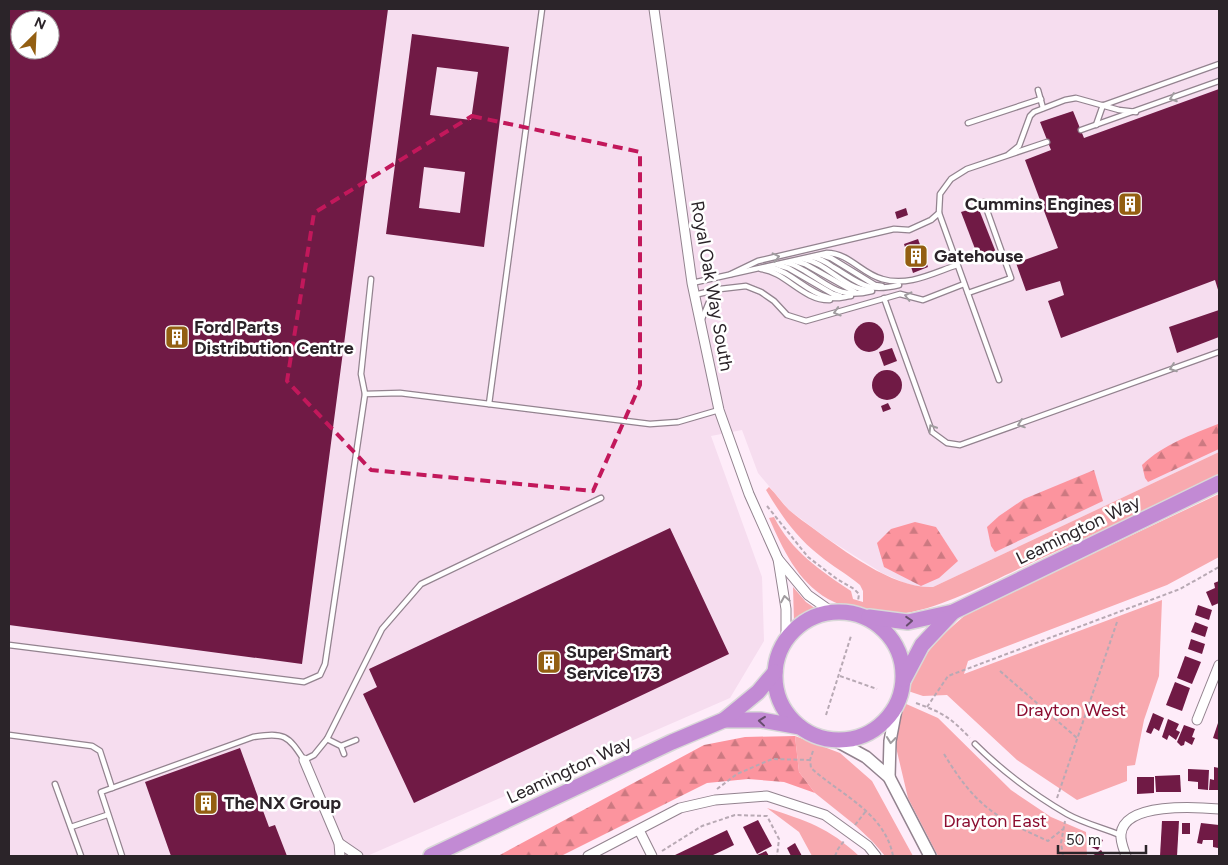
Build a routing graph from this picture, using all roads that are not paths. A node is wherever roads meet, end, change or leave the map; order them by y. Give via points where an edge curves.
1 (542, 9) edge
2 (654, 9) edge
3 (1219, 64) edge
4 (1219, 81) edge
5 (1038, 90) dead end
6 (1041, 99) junction
7 (1103, 105) junction
8 (1043, 108) junction
9 (1136, 112) junction
10 (968, 123) dead end
11 (1096, 125) junction
12 (1081, 130) dead end
13 (1048, 142) dead end
14 (1001, 158) junction
15 (984, 202) dead end
16 (938, 213) junction
17 (816, 256) junction
18 (807, 257) junction
19 (798, 259) junction
20 (790, 261) junction
21 (782, 263) junction
22 (773, 265) junction
23 (957, 265) junction
24 (764, 267) junction
25 (756, 269) junction
26 (730, 274) junction
27 (371, 280) dead end
28 (906, 282) junction
29 (692, 283) junction
30 (964, 284) junction
31 (899, 285) junction
32 (889, 287) junction
33 (720, 289) junction
34 (881, 289) junction
35 (872, 291) junction
36 (864, 293) junction
37 (968, 293) junction
38 (694, 294) junction
39 (855, 295) junction
40 (846, 297) junction
41 (884, 298) junction
42 (701, 327) junction
43 (1219, 352) edge
44 (999, 380) dead end
45 (365, 394) junction
46 (489, 404) junction
47 (719, 410) junction
48 (1219, 483) edge
49 (601, 498) dead end
50 (778, 558) junction
51 (832, 612) junction
52 (952, 612) junction
53 (864, 617) junction
54 (786, 640) junction
55 (9, 645) edge
56 (1219, 665) edge
57 (775, 672) junction
58 (903, 680) junction
59 (897, 704) junction
60 (724, 720) junction
61 (1197, 720) dead end
62 (800, 727) junction
63 (9, 735) edge
64 (327, 739) junction
65 (833, 739) junction
66 (356, 740) dead end
67 (975, 744) road end
68 (341, 746) junction
69 (344, 754) dead end
70 (304, 760) junction
71 (889, 777) junction
72 (55, 784) dead end
73 (112, 788) junction
74 (1219, 809) edge
75 (107, 815) junction
76 (71, 827) junction
77 (639, 830) junction
78 (1120, 835) junction
79 (340, 843) junction
80 (81, 856) edge
81 (122, 856) edge
82 (340, 856) edge
83 (358, 856) edge
84 (431, 856) edge
85 (588, 856) edge
86 (652, 856) edge
87 (876, 856) edge
88 (930, 856) edge
89 (1126, 856) edge

1 - 46 lane
2 - 29 street, Royal Oak Way South
3 - 7 lane
4 -> 9 lane
5 - 6 lane
6 - 8 lane
6 - 10 lane
7 - 8 lane via 1076,98
7 - 9 lane
7 - 11 lane
8 - 14 lane via 1030,116 1019,146
9 - 11 lane
11 - 12 lane
13 - 14 lane
14 - 16 lane via 967,169 951,179 940,194
15 - 37 lane via 1011,278
16 - 23 lane
26 -> 16 lane via 758,261 894,229 909,230
17 - 18 lane
17 - 28 lane via 834,253 881,279
17 - 31 lane via 828,257 876,285
18 - 19 lane
18 - 32 lane via 822,260 867,287
19 - 20 lane
19 - 34 lane via 814,262 861,290
20 - 21 lane
20 - 35 lane via 802,262 852,292
21 - 22 lane
21 - 36 lane via 797,266 841,293
22 - 24 lane
22 - 39 lane via 788,268 833,294
23 - 28 lane
23 - 30 lane
24 - 25 lane
24 - 40 lane via 776,268 827,298
25 - 26 lane
25 - 40 lane via 767,270 818,299
26 - 29 lane
27 - 45 lane via 361,374
28 - 31 lane
29 - 38 street, Royal Oak Way South
30 - 37 lane
30 -> 41 lane via 922,300 900,294
31 - 32 lane
32 - 34 lane
33 - 38 lane
41 -> 33 lane via 806,321 787,315 774,301 746,286
33 - 42 lane via 709,302
34 - 35 lane
35 - 36 lane
36 - 39 lane
37 - 44 lane
38 - 42 street, Royal Oak Way South
39 - 40 lane
43 -> 41 lane via 960,445 947,443 932,432 928,424
42 - 47 street, Royal Oak Way South
45 - 46 lane via 400,393
45 - 55 lane via 328,649 320,676 304,682
46 - 47 lane via 650,424 678,422
47 - 50 street, Royal Oak Way South via 749,494
48 - 52 highway, Leamington Way
49 - 64 lane via 422,584 382,629
50 - 51 street, Royal Oak Way South via 808,595
54 -> 50 street, Royal Oak Way South via 786,609
51 - 53 highway
51 - 54 highway via 803,622
53 -> 52 highway, Leamington Way via 908,622
52 - 58 highway, Leamington Way via 922,645
53 - 58 highway via 881,627 896,644 903,664
54 - 57 highway
56 - 61 street
57 - 60 highway, Leamington Way via 758,692
57 - 62 highway via 777,694 787,714
58 - 59 highway
59 - 65 highway via 889,717 873,731 859,737
59 -> 71 street via 890,741
62 -> 60 highway, Leamington Way via 761,720
60 - 84 highway, Leamington Way
62 - 65 highway via 819,737
63 - 73 lane via 92,746 100,751
64 - 68 lane
64 - 70 lane via 314,755
65 - 71 street via 866,757
66 - 68 lane
67 - 78 lane via 1021,785 1067,814
68 - 69 lane
70 - 73 lane via 292,742 281,736 267,735
70 - 79 street
71 - 88 street
72 - 76 lane
73 - 75 lane via 101,792
74 - 78 street via 1153,810 1129,820
75 - 76 lane
75 - 81 lane
76 - 80 lane
77 - 85 street
77 - 86 street
77 - 87 street via 680,808 715,800 768,796 825,815 868,846
78 - 89 street
79 - 82 street
79 - 83 street

